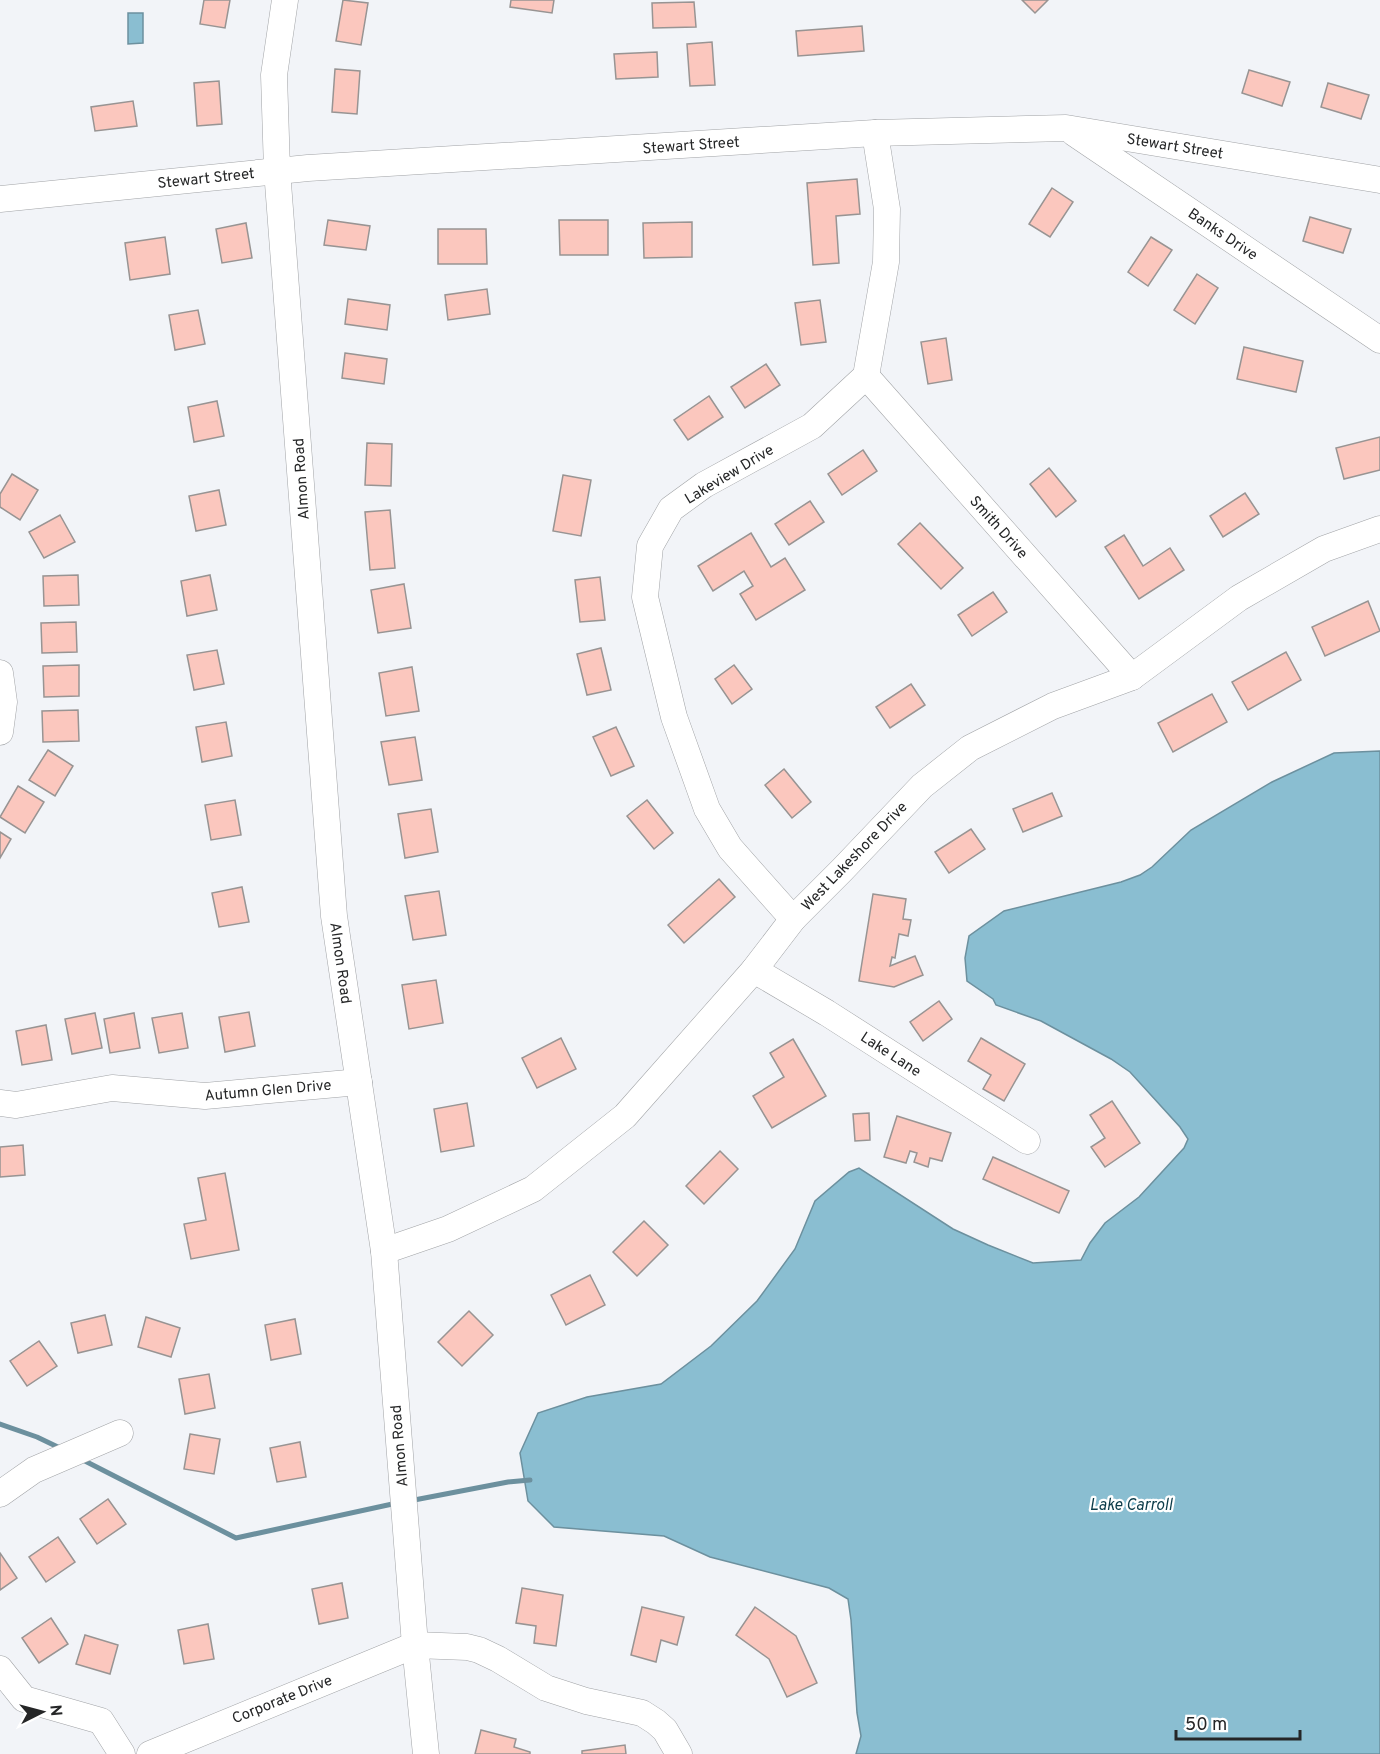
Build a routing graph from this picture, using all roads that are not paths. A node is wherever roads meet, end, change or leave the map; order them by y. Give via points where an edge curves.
1 (285, 0) edge
2 (1066, 128) junction
3 (875, 133) junction
4 (277, 170) junction
5 (1380, 180) edge
6 (0, 199) edge
7 (1380, 340) edge
8 (866, 376) junction
9 (1380, 528) edge
10 (0, 673) edge
11 (1132, 677) junction
12 (0, 732) edge
13 (793, 919) junction
14 (754, 970) junction
15 (359, 1082) junction
16 (0, 1103) edge
17 (1027, 1141) dead end
18 (384, 1251) junction
19 (120, 1434) dead end
20 (0, 1494) edge
21 (415, 1645) junction
22 (0, 1669) edge
23 (122, 1754) edge
24 (150, 1754) edge
25 (426, 1754) edge
26 (679, 1754) edge

1 - 4 street, Almon Road via 274,75
2 - 3 street, Stewart Street
2 - 5 street, Stewart Street
2 - 7 street, Banks Drive
3 - 4 street, Stewart Street
3 - 8 street via 888,209 886,262
4 - 6 street, Stewart Street
4 - 15 street, Almon Road via 334,916
8 - 11 street, Smith Drive
8 - 13 street, Lakeview Drive via 812,426 704,484 671,509 651,546 645,597 674,717 707,809 730,848
9 - 11 street, West Lakeshore Drive via 1324,549 1239,598
10 - 12 street via 4,702
11 - 13 street, West Lakeshore Drive via 1053,706 970,748 922,786
13 - 14 street, West Lakeshore Drive
14 - 17 street, Lake Lane
14 - 18 street, West Lakeshore Drive via 625,1116 533,1189 448,1229
15 - 16 street, Autumn Glen Drive via 205,1096 112,1088 16,1105
15 - 18 street, Almon Road
18 - 21 street, Almon Road
19 - 20 street via 34,1470
21 - 24 street, Corporate Drive
21 - 25 street, Almon Road
21 - 26 street via 479,1650 546,1688 642,1713 665,1730
22 - 23 street via 24,1699 101,1721

